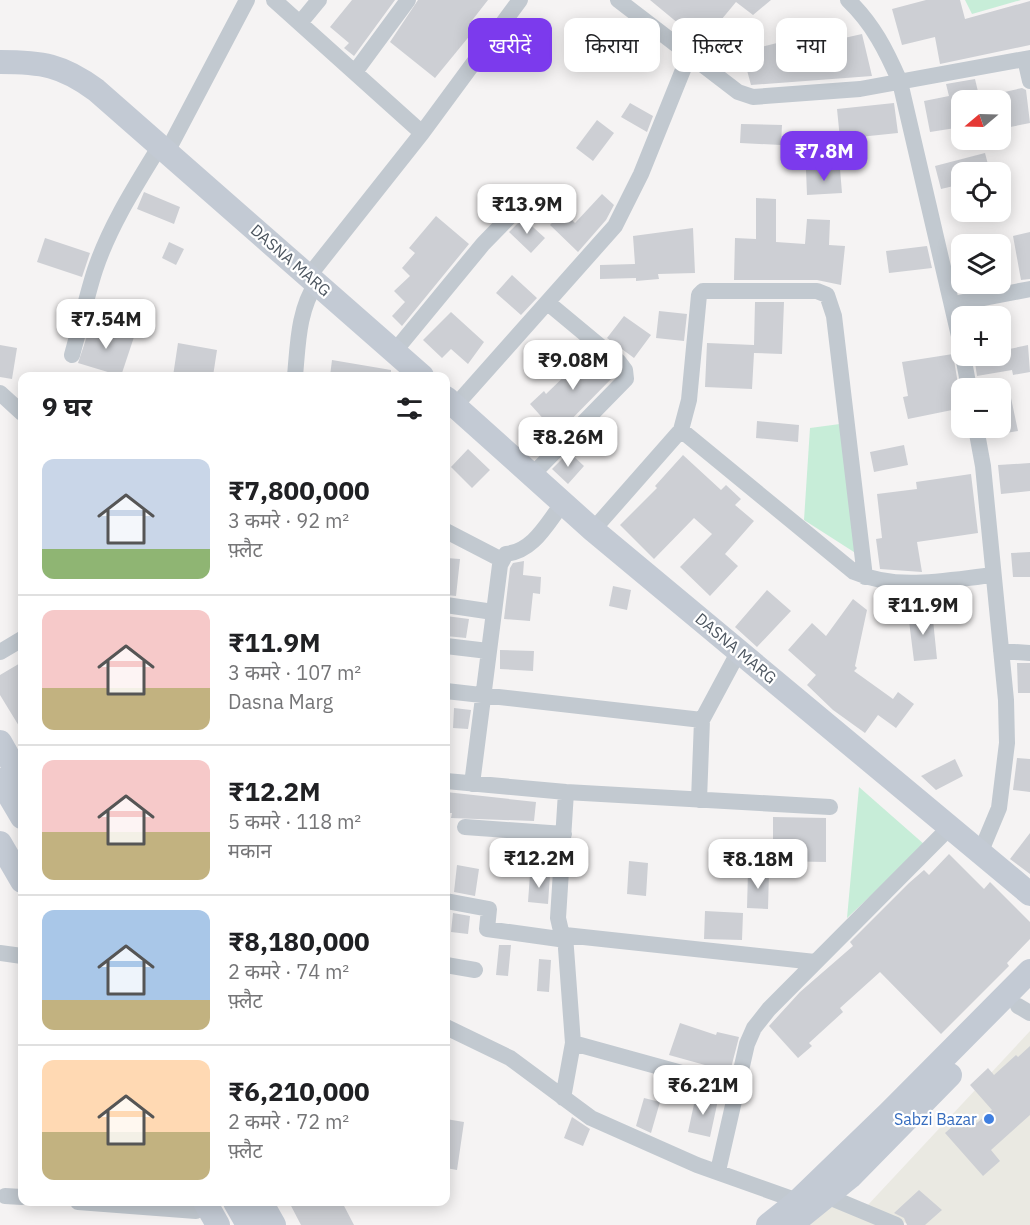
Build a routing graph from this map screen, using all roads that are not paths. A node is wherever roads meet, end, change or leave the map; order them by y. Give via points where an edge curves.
1 (247, 0) edge
2 (274, 0) edge
3 (319, 0) edge
4 (408, 0) edge
5 (520, 0) edge
6 (618, 0) edge
7 (848, 0) edge
8 (300, 23) junction
9 (672, 42) edge
10 (1027, 58) edge
11 (0, 62) edge
12 (355, 72) junction
13 (682, 72) edge
14 (712, 72) edge
15 (1030, 81) edge
16 (900, 82) junction
17 (422, 133) junction
18 (164, 147) junction
19 (517, 209) dead end
20 (313, 280) junction
21 (1030, 289) edge
22 (548, 303) junction
23 (953, 304) joint
24 (394, 352) junction
25 (72, 355) dead end
26 (296, 372) edge
27 (417, 372) edge
28 (0, 393) edge
29 (450, 402) edge
30 (18, 409) edge
31 (681, 430) junction
32 (978, 438) edge
33 (532, 475) junction
34 (563, 503) junction
35 (593, 530) junction
36 (450, 533) edge
37 (502, 560) junction
38 (993, 575) junction
39 (866, 577) junction
40 (450, 606) edge
41 (493, 612) junction
42 (18, 641) edge
43 (450, 646) edge
44 (488, 651) junction
45 (740, 651) junction
46 (1000, 651) junction
47 (0, 652) edge
48 (1030, 653) edge
49 (450, 691) edge
50 (482, 693) junction
51 (702, 720) junction
52 (1, 748) edge
53 (18, 775) edge
54 (0, 780) edge
55 (450, 781) edge
56 (472, 784) junction
57 (566, 792) junction
58 (699, 800) junction
59 (830, 807) dead end
60 (18, 810) edge
61 (951, 826) junction
62 (465, 827) dead end
63 (564, 834) junction
64 (1, 847) edge
65 (981, 851) junction
66 (18, 874) edge
67 (0, 876) edge
68 (18, 879) edge
69 (1030, 894) edge
70 (450, 902) edge
71 (566, 937) junction
72 (0, 953) edge
73 (18, 955) edge
74 (815, 962) junction
75 (450, 966) edge
76 (475, 970) dead end
77 (1030, 970) edge
78 (1026, 1005) edge
79 (450, 1029) edge
80 (573, 1043) junction
81 (736, 1088) junction
82 (562, 1098) junction
83 (718, 1171) junction
84 (829, 1197) junction
85 (798, 1201) junction
86 (138, 1206) edge
87 (237, 1206) edge
88 (263, 1206) edge
89 (199, 1210) edge
90 (218, 1225) edge
91 (248, 1225) edge
92 (274, 1225) edge
93 (768, 1225) edge
94 (791, 1225) edge
95 (896, 1225) edge

1 - 18 street
2 - 8 street
3 - 8 street
4 - 12 street
5 - 17 street
6 - 9 street
7 - 16 street via 866,17
8 - 12 street
10 - 15 street
10 - 16 street
11 - 18 street, DASNA MARG via 46,64 75,75
12 - 17 street
13 - 22 street via 629,201 597,248
14 - 16 street via 738,92 753,97
16 - 23 street
17 - 20 street
18 - 20 street, DASNA MARG
18 - 25 street via 130,194 105,244
19 - 24 street
20 - 24 street, DASNA MARG
20 - 26 street via 304,310
21 - 23 street
22 - 29 street
22 - 33 street via 619,362 626,379
24 - 27 street, DASNA MARG
28 - 30 street
29 - 33 street, DASNA MARG
31 - 35 street
31 - 39 street via 829,554
31 - 39 street via 689,400 698,303 703,291 817,291 827,295 834,316
32 - 38 street
33 - 34 street, DASNA MARG
34 - 35 street, DASNA MARG
34 - 37 street via 530,545 506,554
35 - 45 street, DASNA MARG
36 - 37 street
37 - 41 street
38 - 39 street via 909,584
38 - 46 street
40 - 41 street
41 - 44 street
42 - 47 street
43 - 44 street
44 - 50 street
45 - 51 street
45 - 61 street, DASNA MARG
46 - 48 street
46 - 65 street via 1006,732 1003,782 999,808
49 - 50 street
50 - 51 street
50 - 56 street
51 - 58 street
52 - 53 street
54 - 60 street
55 - 56 street
56 - 57 street
57 - 58 street
57 - 63 street
58 - 59 street
61 - 65 street, DASNA MARG
61 - 74 street
62 - 63 street
63 - 71 street via 558,918
64 - 66 street
65 - 69 street, DASNA MARG
67 - 68 street
70 - 71 street via 489,909 487,929
71 - 74 street
71 - 80 street
72 - 73 street
74 - 81 street via 754,1028
75 - 76 street
77 - 85 street
78 - 84 street
79 - 82 street via 510,1058
80 - 81 street
80 - 82 street
81 - 83 street
82 - 83 street via 591,1118
83 - 85 street
84 - 94 street
84 - 95 street
85 - 93 street
86 - 89 street
87 - 91 street
88 - 92 street
89 - 90 street

